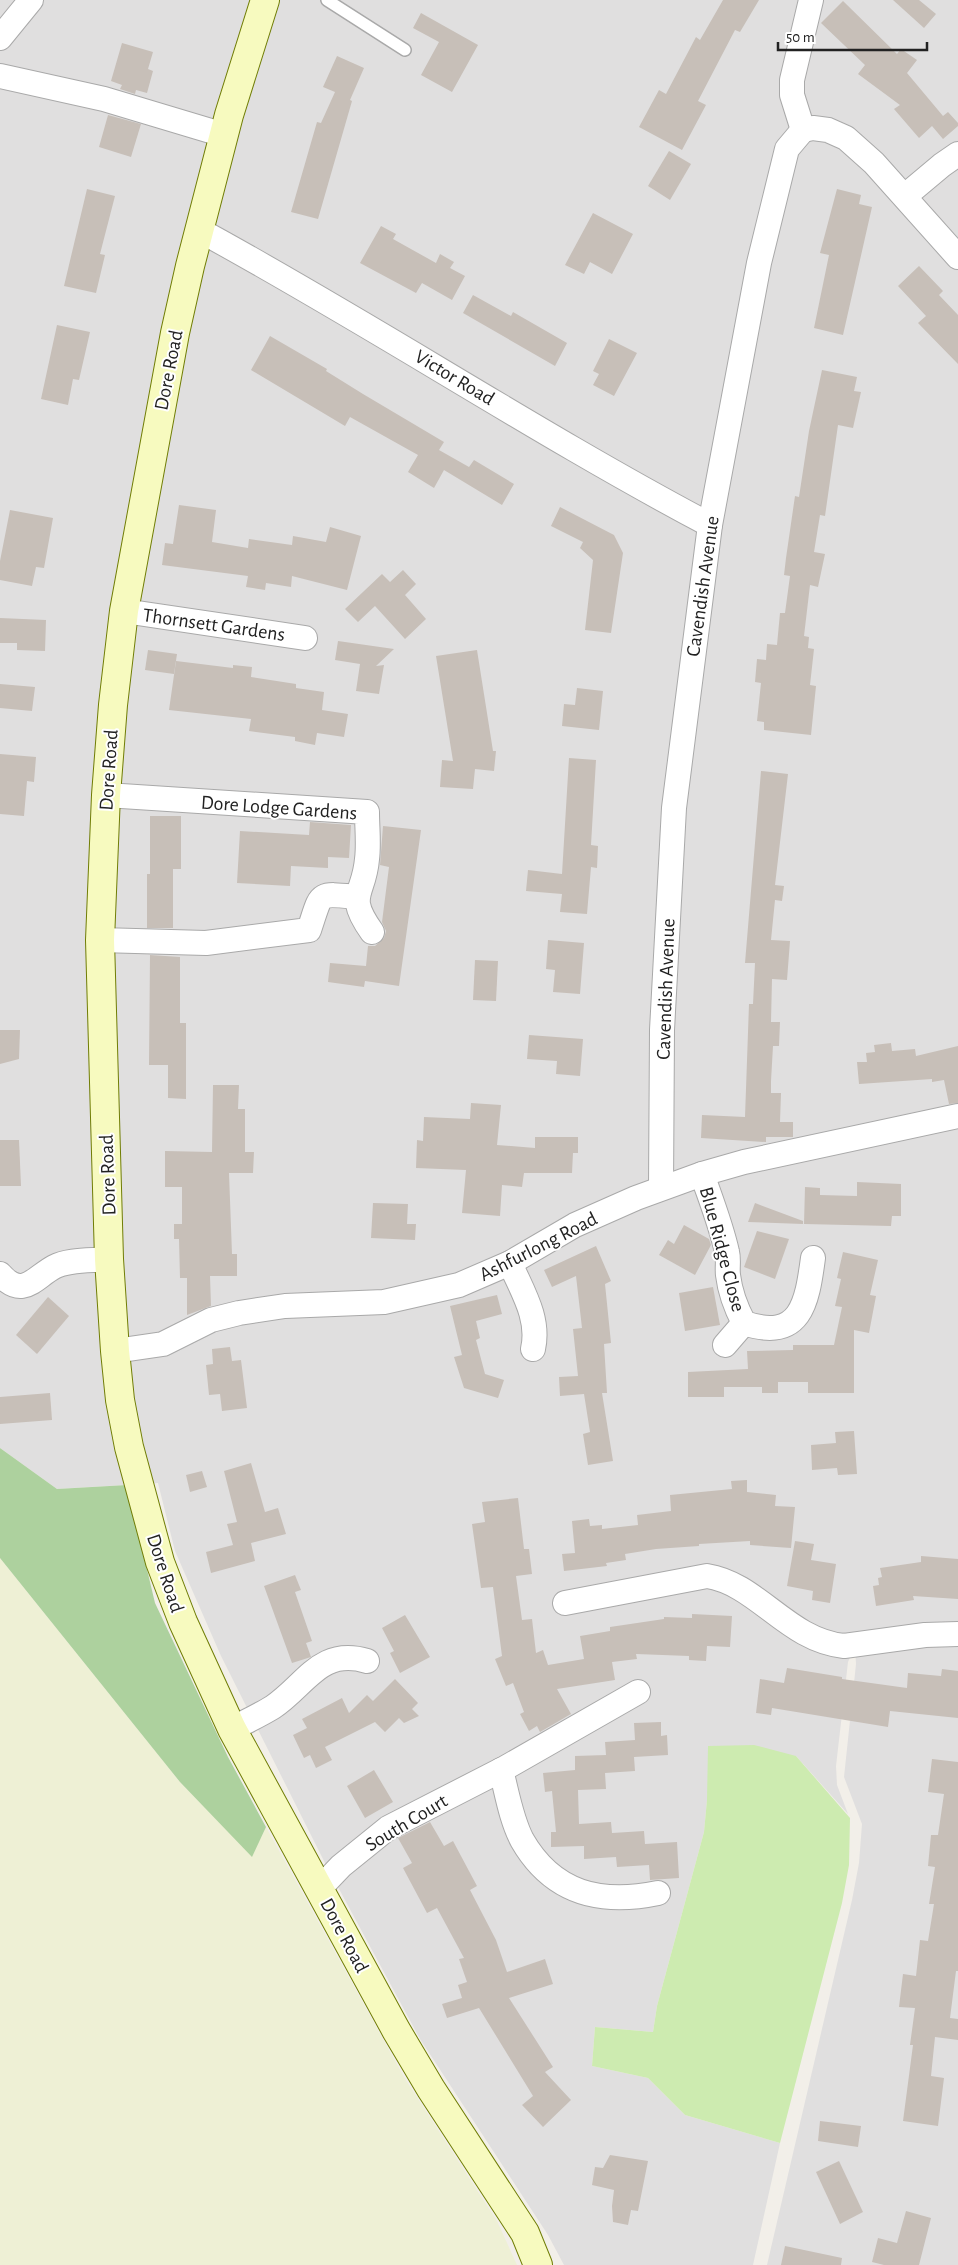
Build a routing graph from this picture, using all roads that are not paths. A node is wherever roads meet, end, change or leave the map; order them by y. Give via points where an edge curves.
1 (31, 0) edge
2 (266, 0) edge
3 (327, 0) edge
4 (811, 0) edge
5 (0, 38) edge
6 (405, 50) dead end
7 (0, 76) edge
8 (803, 130) junction
9 (224, 135) junction
10 (958, 154) edge
11 (904, 196) junction
12 (199, 230) junction
13 (958, 257) edge
14 (710, 526) junction
15 (124, 611) junction
16 (305, 638) dead end
17 (106, 795) junction
18 (357, 897) junction
19 (372, 932) dead end
20 (100, 940) junction
21 (958, 1116) edge
22 (702, 1174) junction
23 (661, 1188) junction
24 (813, 1258) dead end
25 (109, 1260) junction
26 (510, 1263) junction
27 (2, 1284) edge
28 (744, 1323) junction
29 (725, 1345) dead end
30 (533, 1349) dead end
31 (115, 1351) junction
32 (565, 1603) dead end
33 (958, 1634) edge
34 (367, 1661) dead end
35 (638, 1692) dead end
36 (232, 1729) junction
37 (501, 1770) junction
38 (320, 1888) junction
39 (658, 1893) dead end
40 (538, 2265) edge

1 - 5 street
2 - 9 street, Dore Road
3 - 6 lane
4 - 8 street via 792,80 792,95
7 - 9 street via 104,99
8 - 11 street via 828,130 846,138
8 - 14 street, Cavendish Avenue via 787,149 759,263
9 - 12 street, Dore Road
10 - 11 street
11 - 13 street
12 - 14 street, Victor Road via 291,280 630,483
12 - 15 street, Dore Road via 175,333
14 - 23 street, Cavendish Avenue via 674,808 662,1030
15 - 16 street, Thornsett Gardens
15 - 17 street, Dore Road
17 - 18 street, Dore Lodge Gardens via 367,812 367,860
17 - 20 street, Dore Road
18 - 19 street via 361,916
18 - 20 street via 327,894 320,899 309,930 206,943
20 - 25 street, Dore Road
21 - 22 street, Ashfurlong Road
22 - 23 street, Ashfurlong Road
22 - 28 street, Blue Ridge Close via 722,1230 732,1294
23 - 26 street, Ashfurlong Road via 575,1226
24 - 28 street, Blue Ridge Close via 808,1291 798,1318 770,1328
25 - 27 street via 54,1267 38,1280 24,1285
25 - 31 street, Dore Road
26 - 30 street via 535,1319
26 - 31 street, Ashfurlong Road via 434,1292 384,1302 285,1306 239,1313 211,1320 163,1344
28 - 29 street, Blue Ridge Close
31 - 36 street, Dore Road via 129,1447 160,1562 182,1622
32 - 33 street via 707,1576 729,1582 818,1641 844,1646
34 - 36 street via 342,1657 328,1661 273,1707
35 - 37 street, South Court
36 - 38 street, Dore Road
37 - 38 street, South Court via 388,1828 341,1866
37 - 39 street via 510,1809 522,1840 540,1864 559,1881 585,1895 609,1899
38 - 40 street, Dore Road via 396,2030 525,2233

